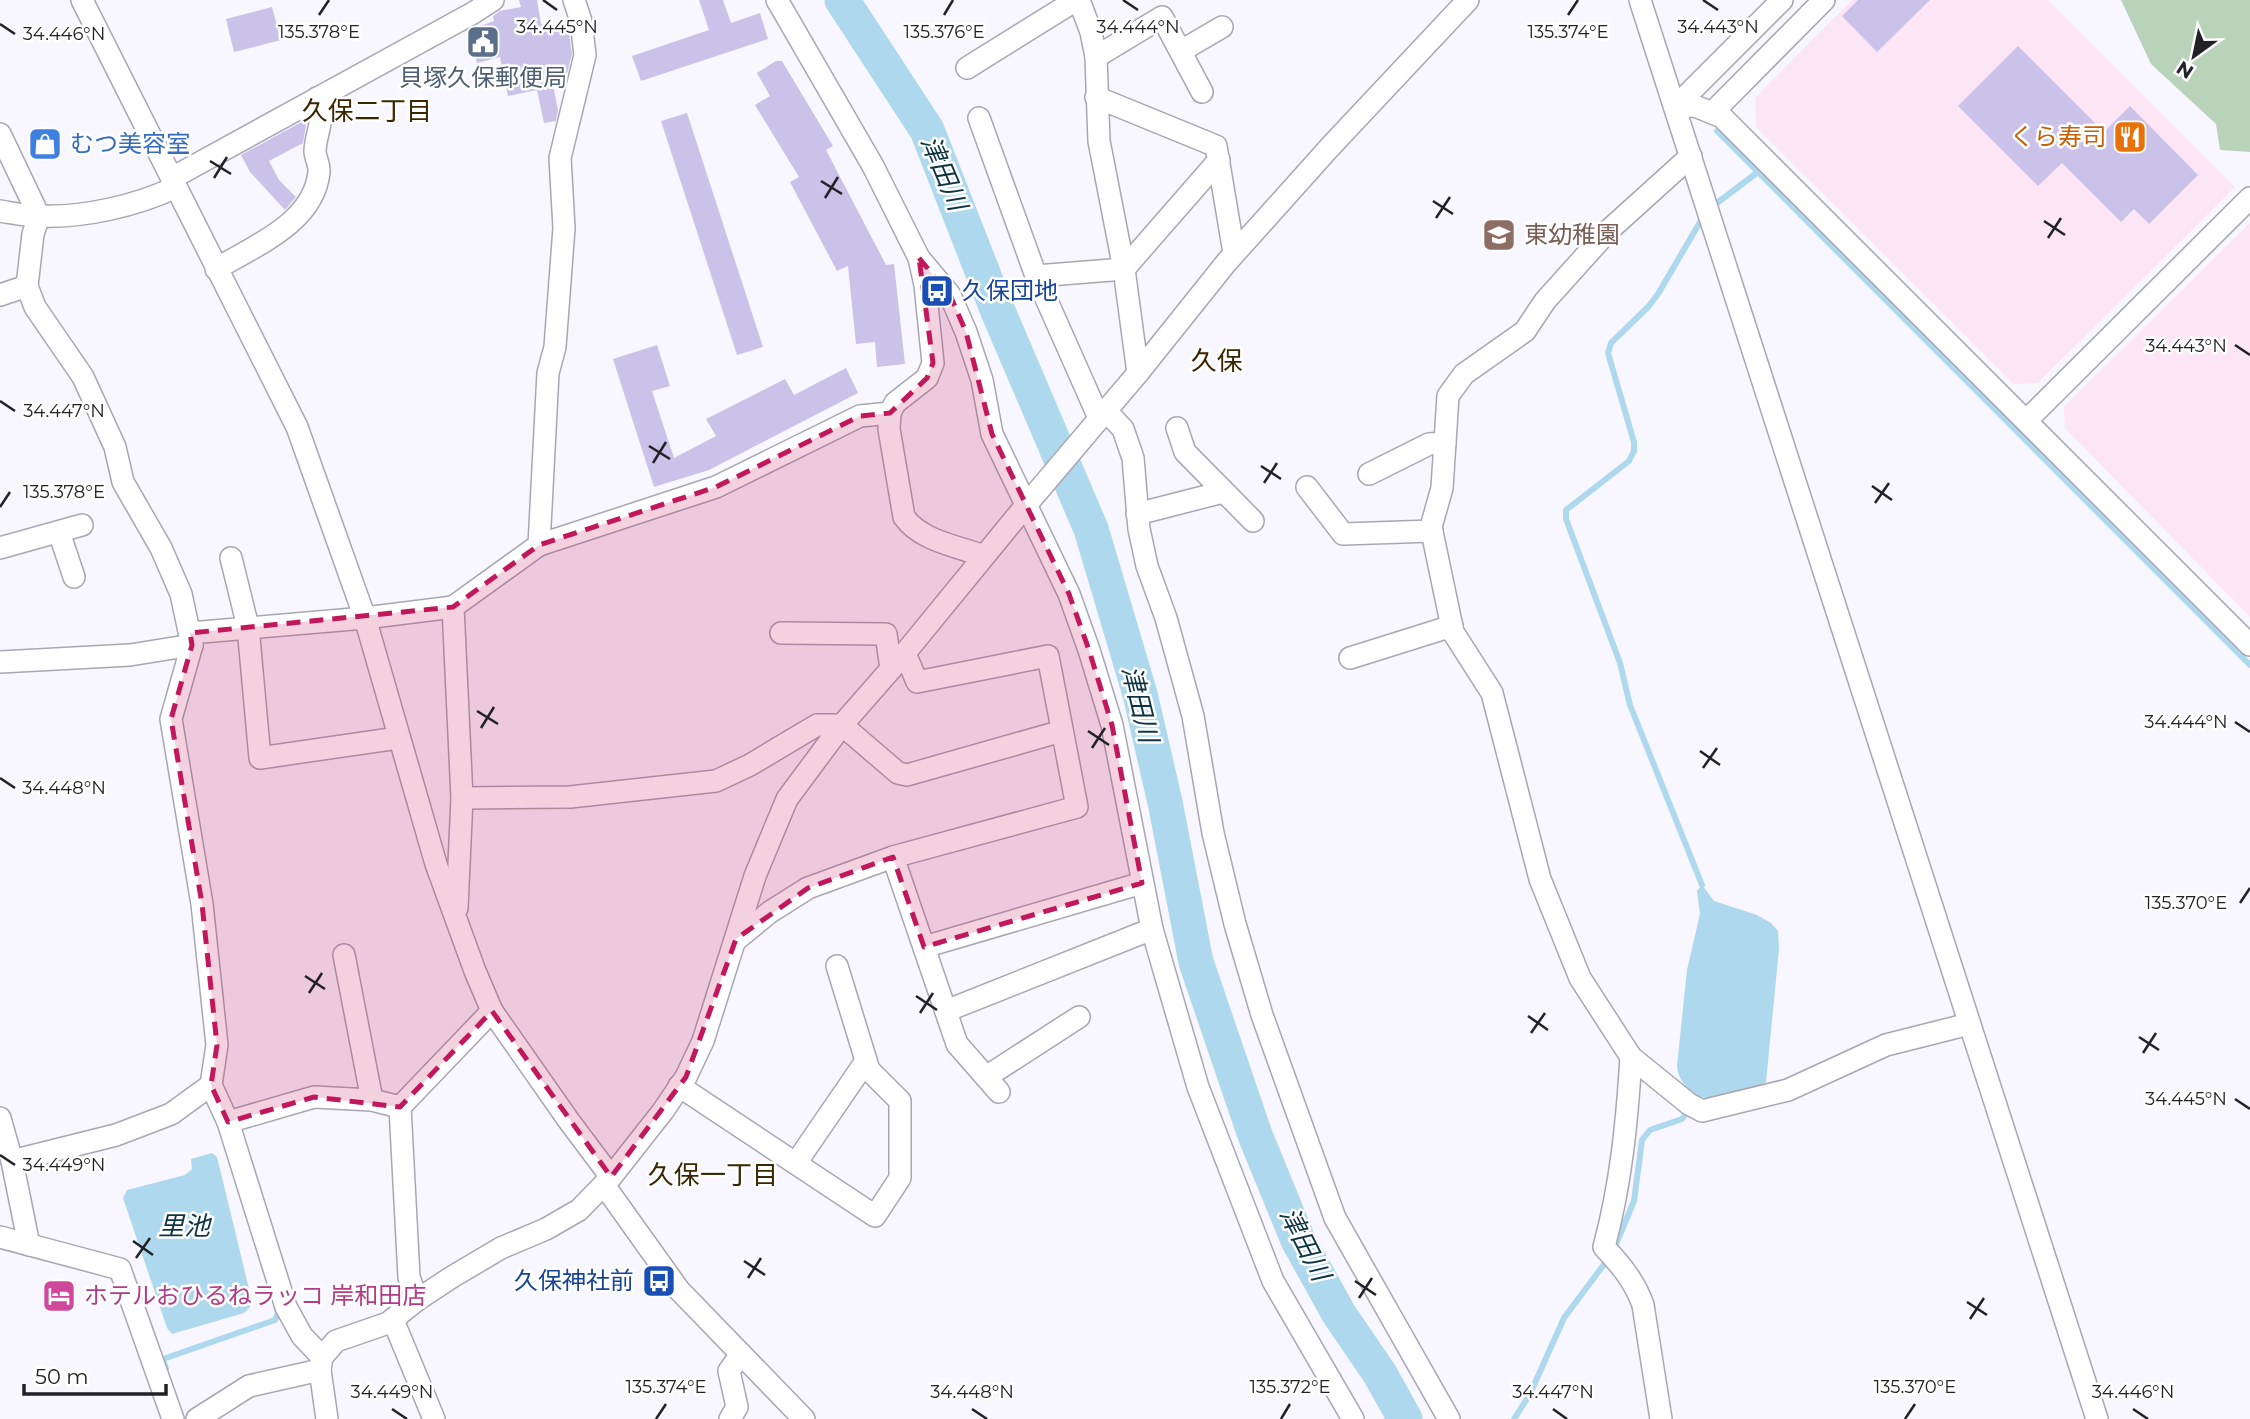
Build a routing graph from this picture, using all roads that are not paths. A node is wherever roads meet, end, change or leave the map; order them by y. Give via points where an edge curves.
1 (82, 0) edge
2 (493, 0) edge
3 (574, 0) edge
4 (777, 0) edge
5 (1077, 0) edge
6 (1468, 0) edge
7 (1640, 0) edge
8 (1782, 0) edge
9 (1824, 0) edge
10 (1157, 9) edge
11 (1222, 27) dead end
12 (1181, 51) junction
13 (1096, 57) junction
14 (967, 68) dead end
15 (1202, 92) dead end
16 (1096, 97) junction
17 (317, 99) junction
18 (1675, 107) junction
19 (1712, 113) junction
20 (979, 118) dead end
21 (0, 134) edge
22 (1691, 156) junction
23 (1219, 160) junction
24 (174, 183) junction
25 (2250, 198) edge
26 (0, 211) edge
27 (39, 216) junction
28 (1234, 253) junction
29 (919, 258) junction
30 (216, 269) junction
31 (1125, 269) junction
32 (1036, 276) junction
33 (27, 286) junction
34 (0, 295) edge
35 (1138, 373) junction
36 (890, 413) junction
37 (1102, 414) junction
38 (2026, 421) junction
39 (1177, 428) dead end
40 (1445, 443) junction
41 (1369, 474) dead end
42 (1307, 487) dead end
43 (1223, 492) junction
44 (1027, 504) junction
45 (1138, 514) junction
46 (1253, 522) dead end
47 (82, 525) dead end
48 (59, 531) junction
49 (1432, 531) junction
50 (539, 545) junction
51 (0, 548) edge
52 (984, 556) junction
53 (231, 558) dead end
54 (74, 577) dead end
55 (453, 607) junction
56 (365, 618) junction
57 (1452, 626) junction
58 (248, 627) junction
59 (781, 633) dead end
60 (191, 639) junction
61 (2250, 645) edge
62 (1350, 658) dead end
63 (898, 661) junction
64 (0, 662) edge
65 (842, 725) junction
66 (1062, 731) junction
67 (398, 738) junction
68 (462, 798) junction
69 (893, 857) junction
70 (1142, 883) junction
71 (456, 915) junction
72 (1152, 929) junction
73 (736, 939) junction
74 (924, 947) junction
75 (344, 955) dead end
76 (837, 966) dead end
77 (492, 1011) junction
78 (946, 1012) junction
79 (1079, 1017) dead end
80 (1969, 1024) junction
81 (1631, 1057) junction
82 (866, 1061) junction
83 (211, 1085) junction
84 (679, 1086) junction
85 (372, 1100) junction
86 (400, 1107) junction
87 (0, 1118) edge
88 (228, 1122) junction
89 (12, 1161) junction
90 (796, 1163) junction
91 (608, 1181) junction
92 (0, 1237) edge
93 (29, 1245) junction
94 (417, 1300) junction
95 (393, 1320) junction
96 (741, 1354) junction
97 (321, 1364) junction
98 (173, 1419) edge
99 (198, 1419) edge
100 (327, 1419) edge
101 (434, 1419) edge
102 (730, 1419) edge
103 (804, 1419) edge
104 (1353, 1419) edge
105 (1448, 1419) edge
106 (1661, 1419) edge
107 (2097, 1419) edge

1 - 24 street
2 - 17 street
3 - 50 street via 585,55 561,159 564,228 555,347 548,373
4 - 29 street via 873,166
5 - 13 street
5 - 14 street
6 - 28 street
7 - 18 street
8 - 18 street
9 - 19 street
10 - 12 street
10 - 13 street
11 - 12 street
12 - 15 street
13 - 16 street
16 - 23 street via 1216,146
16 - 31 street via 1099,141
17 - 24 street
17 - 30 street via 321,127 315,152 320,171 307,203 277,232
18 - 19 street via 1695,106
18 - 22 street
19 - 38 street via 1722,117
20 - 32 street
21 - 27 street
22 - 40 street via 1608,231 1545,301 1525,331 1464,374 1448,396
22 - 80 street
23 - 28 street
23 - 31 street
24 - 27 street via 158,196 104,211
24 - 30 street
25 - 38 street
26 - 27 street
27 - 33 street
28 - 35 street
29 - 36 street via 933,363 927,378 895,403
29 - 44 street via 950,295 982,380 992,433
30 - 56 street via 297,427
31 - 32 street
31 - 35 street
32 - 37 street
33 - 34 street
33 - 60 street via 34,307 83,377 115,447 123,482 181,594
35 - 37 street
36 - 50 street via 860,416 716,487
36 - 52 street via 904,517 912,529
37 - 44 street
37 - 45 street via 1123,429 1133,458
38 - 61 street
39 - 43 street via 1185,452
40 - 41 street via 1429,444
40 - 49 street via 1442,488
42 - 49 street via 1343,534
43 - 45 street
43 - 46 street
44 - 52 street
44 - 70 street via 1069,594 1112,725
45 - 105 street via 1147,566 1193,716 1216,846 1262,1015 1335,1218
47 - 48 street
48 - 51 street
48 - 54 street
49 - 57 street
50 - 55 street
52 - 63 street
53 - 58 street
55 - 56 street
55 - 68 street
56 - 58 street
56 - 67 street
57 - 62 street
57 - 81 street via 1492,693 1540,879 1580,978
58 - 60 street
58 - 67 street via 260,758
59 - 63 street via 886,635
60 - 64 street via 130,655
60 - 83 street via 171,719 202,904 218,1045
63 - 65 street
63 - 66 street via 917,682 1048,656
65 - 66 street via 898,773 907,775
65 - 68 street via 817,724 716,781 570,797
65 - 73 street via 787,799 755,876
66 - 69 street via 1077,807
67 - 71 street
68 - 71 street
69 - 73 street via 808,888
69 - 74 street
70 - 72 street
70 - 74 street
71 - 77 street
72 - 78 street
72 - 104 street via 1198,1087 1273,1281
73 - 84 street via 703,1041
74 - 78 street
75 - 85 street
76 - 82 street
77 - 86 street
77 - 91 street
78 - 79 street via 957,1044 993,1084
80 - 81 street via 1886,1045 1788,1090 1696,1108
80 - 107 street
81 - 106 street via 1626,1137 1605,1247 1637,1288 1643,1305
82 - 90 street
82 - 90 street via 869,1070 900,1101 900,1178 875,1216
83 - 88 street
83 - 89 street via 171,1114 116,1135
84 - 90 street
84 - 91 street
85 - 86 street
85 - 88 street via 314,1097
86 - 94 street via 409,1277
87 - 89 street
88 - 97 street via 286,1307
89 - 93 street
91 - 94 street via 579,1210 501,1248
91 - 96 street via 679,1290
92 - 93 street
93 - 98 street via 120,1269
94 - 95 street
95 - 97 street via 336,1341
95 - 101 street
96 - 102 street via 729,1371 737,1407
96 - 103 street
97 - 99 street via 249,1386
97 - 100 street

